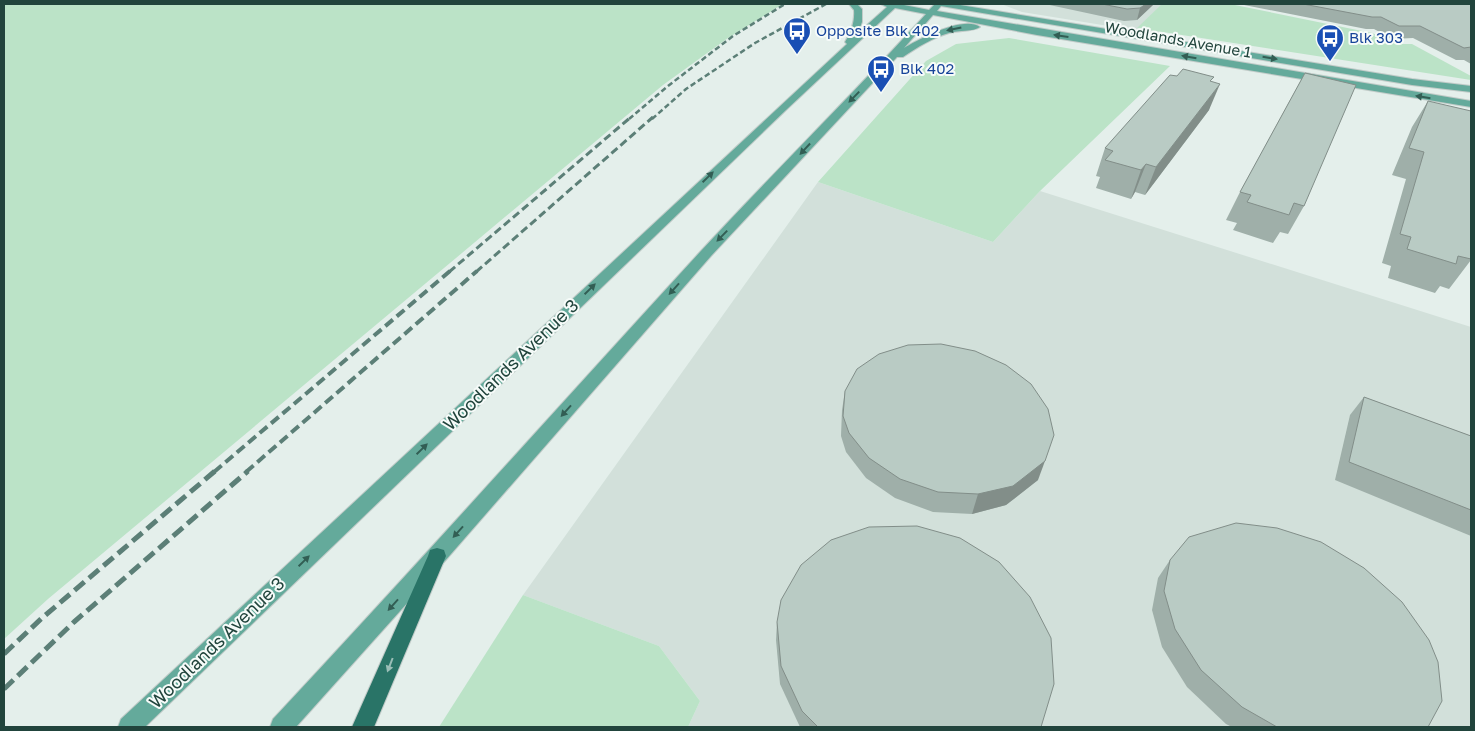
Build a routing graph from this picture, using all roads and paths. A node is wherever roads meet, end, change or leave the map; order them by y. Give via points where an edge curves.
1 (852, 4) edge
2 (881, 4) edge
3 (938, 4) edge
4 (987, 4) edge
5 (894, 5) edge
6 (929, 12) junction
7 (1049, 22) junction
8 (1037, 32) junction
9 (840, 53) junction
10 (878, 72) junction
11 (1471, 90) edge
12 (1471, 104) edge
13 (437, 556) junction
14 (129, 727) edge
15 (281, 727) edge
16 (363, 727) edge

1 - 9 main road via 858,9 858,23 852,38
2 - 5 main road, Woodlands Avenue 1
3 - 6 main road
3 - 7 main road, Woodlands Avenue 1
4 - 7 main road
5 - 6 main road, Woodlands Avenue 1
5 - 9 main road, Woodlands Avenue 3
6 - 8 main road, Woodlands Avenue 1
6 - 10 main road
7 -> 11 main road, Woodlands Avenue 1
8 -> 10 main road via 978,27 949,30 920,41
12 -> 8 main road, Woodlands Avenue 1
14 -> 9 main road, Woodlands Avenue 3
10 -> 13 main road via 706,253
13 -> 15 main road
13 -> 16 highway

